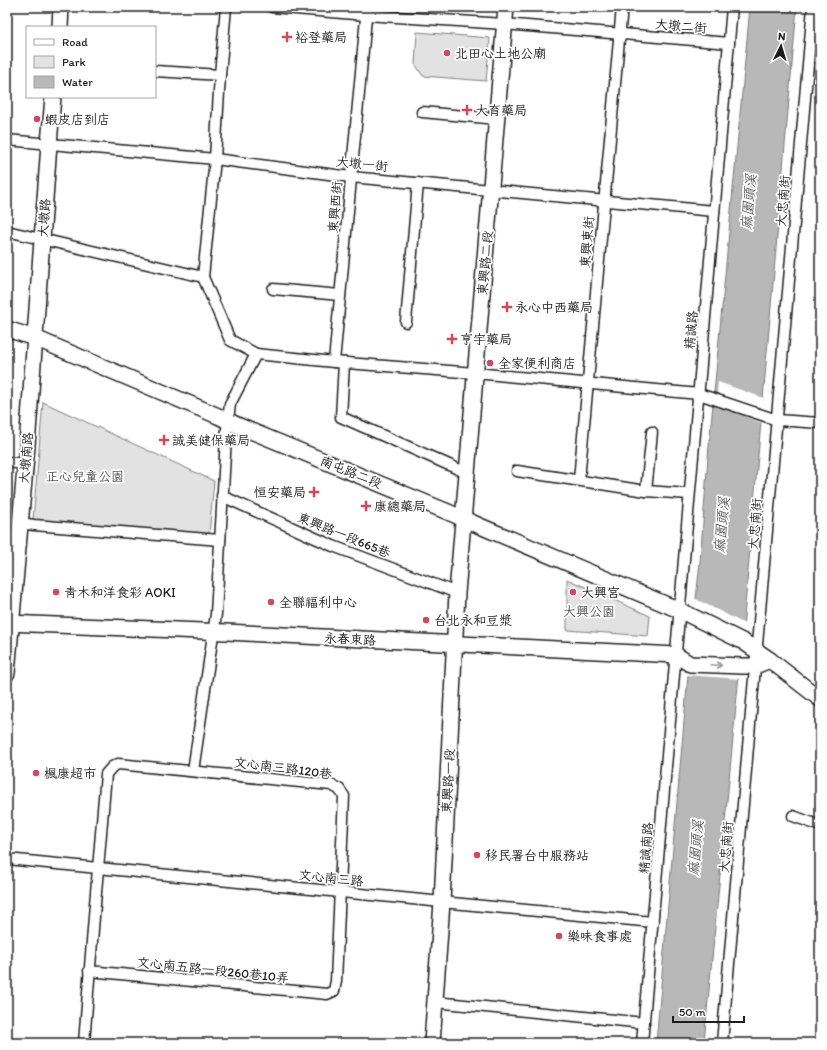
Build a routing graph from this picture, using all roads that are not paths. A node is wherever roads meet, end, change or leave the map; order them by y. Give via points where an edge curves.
1 (62, 7) edge
2 (226, 7) edge
3 (272, 7) edge
4 (506, 7) edge
5 (622, 7) edge
6 (732, 7) edge
7 (813, 7) edge
8 (366, 11) edge
9 (504, 24) junction
10 (60, 26) edge
11 (620, 34) junction
12 (728, 43) junction
13 (156, 71) edge
14 (220, 76) junction
15 (53, 98) edge
16 (422, 112) dead end
17 (497, 119) junction
18 (7, 140) edge
19 (49, 144) junction
20 (215, 159) junction
21 (351, 177) junction
22 (418, 183) junction
23 (491, 190) junction
24 (604, 201) junction
25 (714, 211) junction
26 (7, 231) edge
27 (42, 239) junction
28 (203, 277) junction
29 (273, 289) dead end
30 (340, 295) junction
31 (406, 322) dead end
32 (7, 329) edge
33 (35, 338) junction
34 (256, 354) junction
35 (339, 362) junction
36 (475, 373) junction
37 (588, 384) junction
38 (699, 394) junction
39 (772, 418) junction
40 (228, 421) junction
41 (820, 423) edge
42 (652, 432) dead end
43 (7, 462) edge
44 (25, 464) junction
45 (517, 471) dead end
46 (467, 473) junction
47 (579, 480) junction
48 (646, 491) junction
49 (689, 494) junction
50 (222, 496) junction
51 (464, 519) junction
52 (20, 523) junction
53 (220, 540) junction
54 (13, 548) edge
55 (457, 593) junction
56 (679, 610) junction
57 (9, 623) edge
58 (213, 632) junction
59 (455, 644) junction
60 (750, 646) junction
61 (676, 655) junction
62 (770, 660) junction
63 (749, 666) junction
64 (7, 673) edge
65 (820, 698) edge
66 (193, 771) junction
67 (793, 816) dead end
68 (818, 825) dead end
69 (7, 859) edge
70 (97, 868) junction
71 (340, 891) junction
72 (442, 902) junction
73 (653, 922) junction
74 (89, 971) junction
75 (334, 991) joint
76 (434, 1002) junction
77 (644, 1023) junction
78 (84, 1043) edge
79 (432, 1043) edge
80 (642, 1043) edge
81 (722, 1043) edge

1 - 10 street
2 - 14 street
3 - 8 street, 大墩二街
4 - 9 street, 東興路二段
5 - 11 street, 東興東街
6 - 12 street, 精誠路
7 - 39 street, 大忠南街
8 - 9 street, 大墩二街
8 - 21 street, 東興西街
9 - 11 street, 大墩二街
9 - 17 street, 東興路二段
11 - 12 street, 大墩二街
11 - 24 street, 東興東街
12 - 25 street, 精誠路
13 - 14 street
14 - 20 street
15 - 19 street, 大墩路
16 - 17 street
17 - 23 street, 東興路二段
18 - 19 street, 大墩一街
19 - 20 street, 大墩一街
19 - 27 street, 大墩路
20 - 21 street, 大墩一街
20 - 28 street
21 - 22 street, 大墩一街
21 - 30 street, 東興西街
22 - 23 street, 大墩一街
22 - 31 street
23 - 24 street, 大墩一街
23 - 36 street, 東興路二段
24 - 25 street, 大墩一街
24 - 37 street, 東興東街
25 - 38 street, 精誠路
26 - 27 street
27 - 28 street
27 - 33 street, 大墩路
28 - 34 street via 230,340
29 - 30 street
30 - 35 street, 東興西街
32 - 33 street, 南屯路二段
33 - 40 street, 南屯路二段
33 - 44 street, 大墩南路
34 - 35 street
34 - 40 street via 230,404
35 - 36 street
35 - 46 street, 東興西街 via 341,417
36 - 37 street
36 - 46 street, 東興路二段
37 - 38 street
37 - 47 street, 東興東街
38 - 39 street
38 - 49 street, 精誠路
39 - 41 street
39 - 60 street, 大忠南街
40 - 50 street
40 - 51 street, 南屯路二段
42 - 48 street
43 - 44 street
44 - 52 street, 大墩南路
45 - 47 street
46 - 51 street, 東興路二段
47 - 48 street
48 - 49 street
49 - 56 street, 精誠路
50 - 53 street
50 - 55 street, 東興路一段665巷 via 333,546
51 - 55 street, 東興路一段
51 - 56 street, 南屯路二段
52 - 53 street
52 - 54 street, 大墩南路
53 - 58 street
54 - 57 street, 大墩南路
55 - 59 street, 東興路一段
56 - 60 street, 南屯路二段
56 - 61 street, 精誠路
57 - 58 street, 永春東路
57 - 64 street, 大墩南路
58 - 59 street, 永春東路
58 - 66 street
59 - 61 street, 永春東路
59 - 72 street, 東興路一段
60 - 62 street, 南屯路二段
60 - 63 street, 大忠南街
61 -> 63 street, 永春東路 via 690,664
61 - 73 street, 精誠南路
62 - 63 street
62 - 65 street, 南屯路二段
63 - 81 street, 大忠南街
66 - 70 street, 文心南三路120巷 via 118,764 112,767 106,774
66 - 71 street, 文心南三路120巷 via 331,785 339,790 344,796
67 - 68 street
69 - 70 street, 文心南三路
70 - 71 street, 文心南三路
70 - 74 street, 文心南三路120巷
71 - 72 street, 文心南三路
71 - 75 street, 文心南三路120巷
72 - 73 street, 文心南三路
72 - 76 street, 東興路一段
73 - 77 street, 精誠南路
74 - 75 street, 文心南五路一段260巷10弄 via 327,994
74 - 78 street, 文心南三路120巷
76 - 77 street
76 - 79 street, 東興路一段
77 - 80 street, 精誠南路

